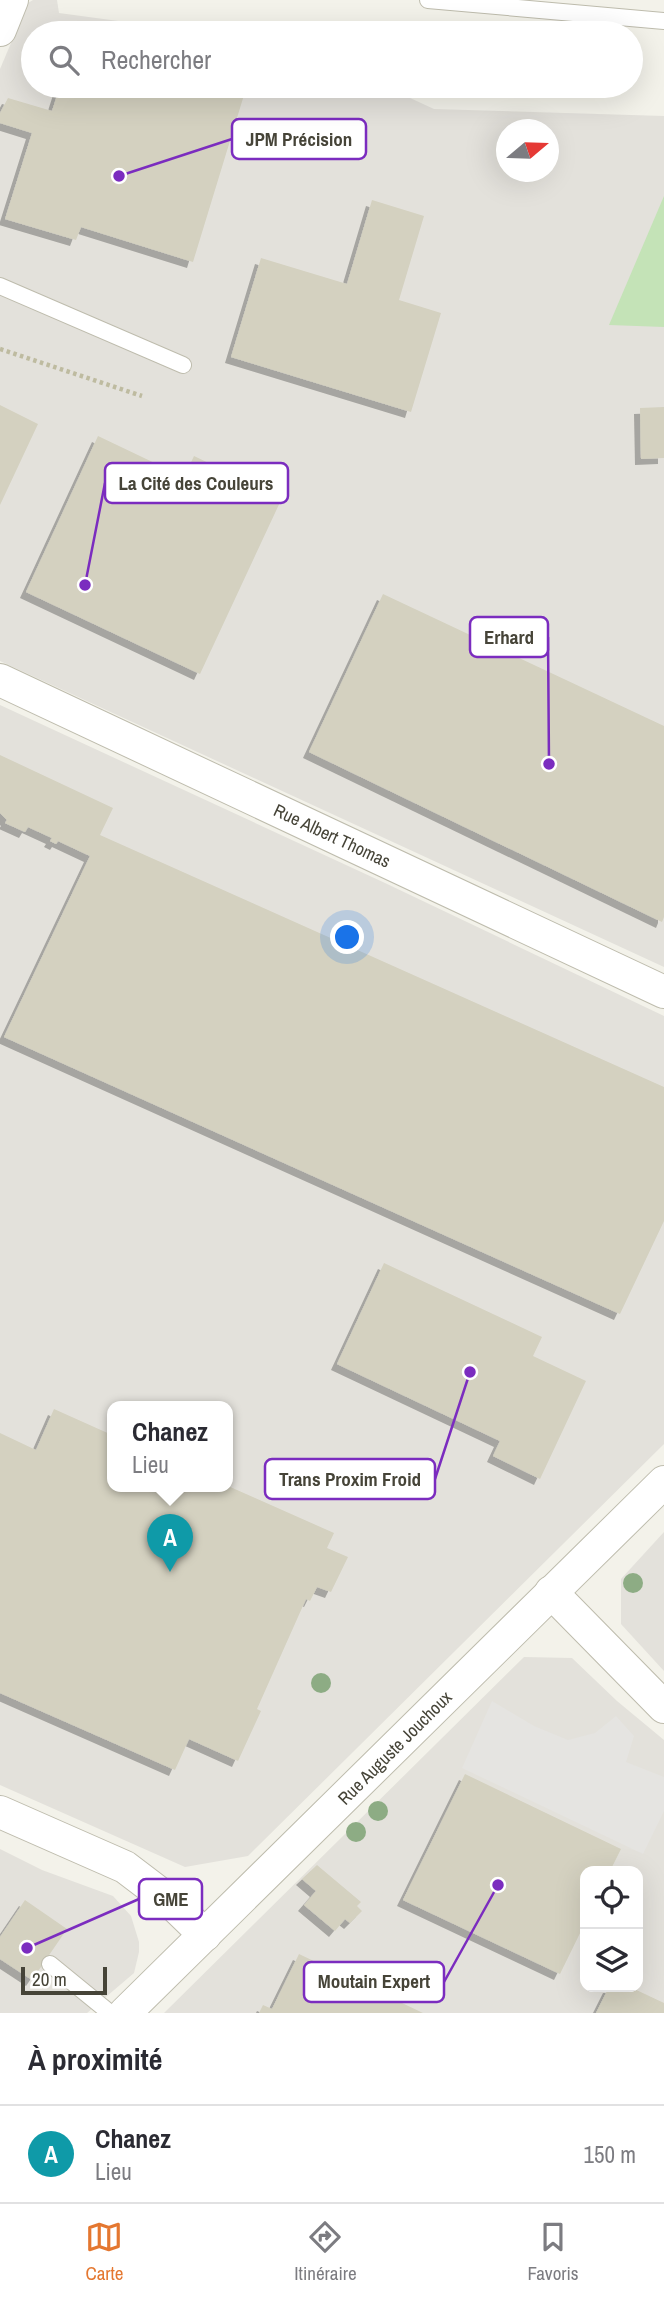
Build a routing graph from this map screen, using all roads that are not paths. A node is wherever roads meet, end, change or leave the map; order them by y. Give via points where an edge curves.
1 (12, 0) edge
2 (428, 0) edge
3 (664, 21) edge
4 (0, 30) edge
5 (0, 286) edge
6 (183, 365) dead end
7 (0, 680) edge
8 (664, 992) edge
9 (664, 1482) edge
10 (551, 1592) junction
11 (664, 1707) edge
12 (0, 1812) edge
13 (205, 1935) junction
14 (50, 1964) dead end
15 (110, 2013) edge
16 (125, 2013) edge

1 - 4 street
2 - 3 lane
5 - 6 lane
7 - 8 street, Rue Albert Thomas
9 - 10 street, Rue Auguste Jouchoux
10 - 11 street
10 - 13 street, Rue Auguste Jouchoux
12 - 13 street via 125,1867
13 - 16 street, Rue Auguste Jouchoux
14 - 15 lane

